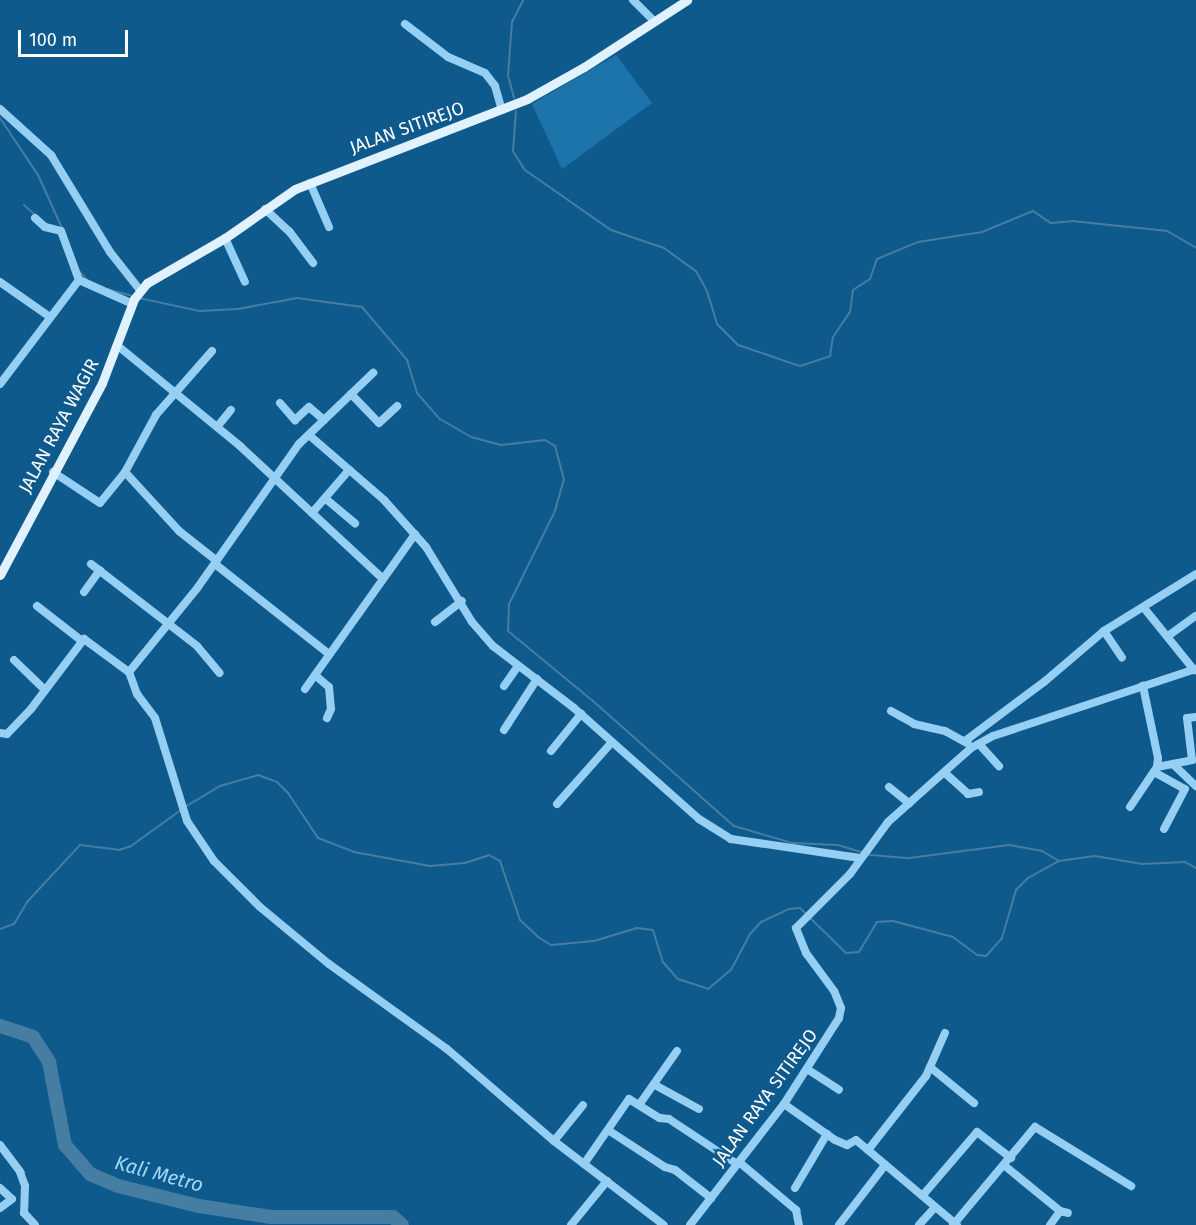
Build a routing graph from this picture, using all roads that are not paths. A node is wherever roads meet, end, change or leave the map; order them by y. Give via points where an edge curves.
1 (633, 0) edge
2 (687, 0) edge
3 (654, 21) junction
4 (405, 24) dead end
5 (0, 109) edge
6 (502, 110) junction
7 (310, 183) junction
8 (265, 209) junction
9 (35, 218) dead end
10 (329, 227) dead end
11 (225, 238) junction
12 (313, 263) dead end
13 (79, 280) junction
14 (0, 282) edge
15 (245, 282) dead end
16 (136, 297) junction
17 (50, 317) junction
18 (118, 346) junction
19 (212, 351) dead end
20 (373, 373) dead end
21 (0, 384) edge
22 (177, 393) junction
23 (351, 394) junction
24 (280, 403) dead end
25 (397, 406) dead end
26 (231, 410) dead end
27 (324, 420) junction
28 (217, 427) junction
29 (309, 435) junction
30 (349, 470) junction
31 (53, 472) junction
32 (125, 472) junction
33 (274, 478) junction
34 (326, 499) junction
35 (312, 513) junction
36 (356, 523) dead end
37 (415, 534) junction
38 (216, 562) junction
39 (92, 564) dead end
40 (100, 570) junction
41 (1196, 574) edge
42 (0, 575) edge
43 (383, 579) junction
44 (84, 592) dead end
45 (462, 601) junction
46 (37, 606) dead end
47 (1144, 608) junction
48 (1196, 616) edge
49 (435, 622) dead end
50 (170, 625) junction
51 (1104, 631) junction
52 (1168, 636) junction
53 (82, 641) junction
54 (329, 654) junction
55 (1122, 658) dead end
56 (14, 660) dead end
57 (518, 666) junction
58 (1195, 670) edge
59 (129, 672) junction
60 (220, 673) dead end
61 (315, 675) junction
62 (537, 679) junction
63 (504, 686) dead end
64 (1143, 686) junction
65 (305, 689) dead end
66 (45, 690) junction
67 (891, 711) dead end
68 (581, 714) junction
69 (1196, 717) edge
70 (327, 718) dead end
71 (504, 730) dead end
72 (0, 734) edge
73 (965, 741) junction
74 (612, 742) junction
75 (975, 746) junction
76 (551, 752) dead end
77 (1194, 759) edge
78 (1173, 764) junction
79 (999, 766) dead end
80 (1156, 769) junction
81 (945, 772) junction
82 (1196, 786) edge
83 (889, 787) dead end
84 (979, 792) dead end
85 (909, 803) junction
86 (557, 804) dead end
87 (1130, 807) dead end
88 (1164, 829) dead end
89 (864, 854) junction
90 (945, 1033) dead end
91 (677, 1051) dead end
92 (930, 1067) junction
93 (807, 1069) junction
94 (655, 1084) junction
95 (839, 1090) dead end
96 (974, 1103) dead end
97 (784, 1104) junction
98 (583, 1105) dead end
99 (639, 1106) junction
100 (699, 1109) dead end
101 (608, 1130) junction
102 (827, 1134) junction
103 (554, 1141) junction
104 (0, 1145) edge
105 (868, 1150) junction
106 (1011, 1158) junction
107 (738, 1163) junction
108 (584, 1164) junction
109 (885, 1165) junction
110 (1005, 1166) junction
111 (608, 1180) junction
112 (1131, 1186) dead end
113 (0, 1188) edge
114 (795, 1188) dead end
115 (923, 1195) junction
116 (711, 1198) junction
117 (935, 1207) junction
118 (0, 1208) edge
119 (955, 1224) edge
120 (35, 1225) edge
121 (572, 1225) edge
122 (664, 1225) edge
123 (690, 1225) edge
124 (799, 1225) edge
125 (839, 1225) edge
126 (920, 1225) edge
127 (1050, 1225) edge

1 - 3 street
2 - 3 main road, JALAN SITIREJO
3 - 6 main road, JALAN SITIREJO via 556,84
4 - 6 street via 448,57 485,73 495,86
5 - 16 street via 51,155
6 - 7 main road, JALAN SITIREJO
7 - 8 main road, JALAN SITIREJO
7 - 10 street
8 - 11 main road, JALAN SITIREJO
8 - 12 street
9 - 13 street via 45,227 61,231
11 - 15 street
11 - 16 main road, JALAN SITIREJO via 163,270
13 - 16 street
13 - 17 street
14 - 17 street
16 - 18 main road, JALAN RAYA WAGIR
17 - 21 street
18 - 22 street
18 - 31 main road, JALAN RAYA WAGIR
19 - 22 street
20 - 23 street
22 - 28 street
22 - 32 street via 156,415
23 - 25 street via 377,423
23 - 27 street
24 - 27 street via 295,420 309,407
26 - 28 street
27 - 29 street
28 - 33 street
29 - 30 street
29 - 33 street
30 - 34 street
30 - 37 street
31 - 32 street via 100,503
31 - 42 main road, JALAN RAYA WAGIR
32 - 38 street via 179,531
33 - 35 street
33 - 38 street
34 - 35 street
34 - 36 street
35 - 43 street
37 - 43 street
37 - 45 street
38 - 50 street
38 - 54 street
39 - 40 street
40 - 44 street
40 - 50 street
41 - 47 street
43 - 54 street
45 - 49 street
45 - 57 street via 479,631
46 - 53 street
47 - 51 street
47 - 52 street
48 - 52 street
50 - 59 street
50 - 60 street via 197,646
51 - 55 street
51 - 73 street
52 - 58 street
53 - 59 street via 85,639
53 - 66 street
54 - 61 street
56 - 66 street
57 - 62 street
57 - 63 street
58 - 64 street
59 - 103 street via 137,694 155,718 187,821 214,861 260,907 328,964 447,1049
61 - 65 street
61 - 70 street via 329,687 331,709
62 - 68 street
62 - 71 street
64 - 75 street via 1008,730
64 - 80 street
66 - 72 street via 7,734
67 - 73 street via 909,722 937,728
68 - 74 street
68 - 76 street
69 - 77 street via 1187,718
73 - 75 street
74 - 86 street
74 - 89 street via 669,795 730,839
75 - 79 street
75 - 81 street
77 - 78 street
78 - 80 street
78 - 82 street
80 - 87 street
80 - 88 street via 1185,789
81 - 84 street via 968,794
81 - 85 street
83 - 85 street
85 - 89 street
89 - 93 street, JALAN RAYA SITIREJO via 850,874 800,922 797,938 834,991 841,1013
90 - 92 street
91 - 94 street
92 - 96 street
92 - 105 street
93 - 95 street
93 - 97 street, JALAN RAYA SITIREJO
94 - 99 street
94 - 100 street
97 - 102 street
97 - 107 street, JALAN RAYA SITIREJO
98 - 103 street
99 - 101 street via 629,1099
99 - 107 street via 669,1119
101 - 108 street
101 - 116 street via 675,1170
102 - 105 street via 845,1145 856,1140
102 - 114 street
103 - 108 street
104 - 120 street via 20,1172 25,1186 24,1213
105 - 109 street
106 - 110 street
106 - 112 street via 1035,1127
106 - 115 street via 977,1132
107 - 116 street, JALAN RAYA SITIREJO
107 - 124 street via 796,1210
108 - 111 street
109 - 115 street
109 - 125 street
110 - 119 street
110 - 127 street via 1064,1212
111 - 121 street
111 - 122 street
113 - 118 street via 12,1199
115 - 117 street
116 - 123 street, JALAN RAYA SITIREJO
117 - 119 street
117 - 126 street

